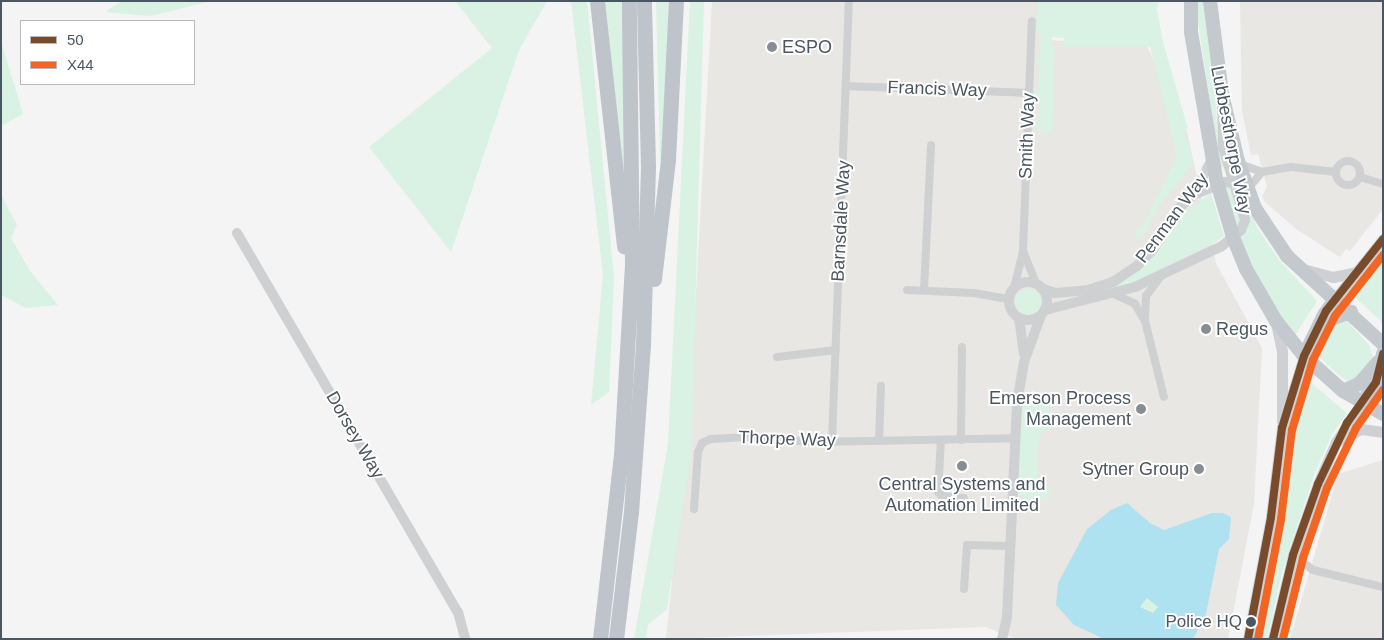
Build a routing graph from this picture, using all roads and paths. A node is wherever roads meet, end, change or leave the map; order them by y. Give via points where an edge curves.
1 (597, 1) edge
2 (629, 1) edge
3 (644, 1) edge
4 (676, 1) edge
5 (850, 1) edge
6 (1183, 1) edge
7 (1191, 1) edge
8 (1210, 1) edge
9 (1032, 21) dead end
10 (1191, 32) junction
11 (846, 86) junction
12 (1028, 93) junction
13 (1222, 94) junction
14 (932, 145) dead end
15 (1212, 159) junction
16 (1239, 163) junction
17 (1262, 172) junction
18 (1336, 172) junction
19 (1360, 177) junction
20 (1232, 182) junction
21 (1217, 184) junction
22 (1383, 184) edge
23 (1247, 190) junction
24 (1193, 195) junction
25 (237, 233) dead end
26 (1233, 237) junction
27 (1383, 239) edge
28 (1024, 251) junction
29 (1299, 268) junction
30 (1359, 271) junction
31 (1163, 274) junction
32 (1039, 286) junction
33 (1014, 288) junction
34 (907, 290) dead end
35 (924, 290) junction
36 (1114, 294) junction
37 (1009, 299) junction
38 (1336, 299) junction
39 (1043, 312) junction
40 (1351, 312) junction
41 (1019, 318) junction
42 (1145, 321) junction
43 (1276, 321) junction
44 (1320, 323) junction
45 (643, 345) junction
46 (962, 348) dead end
47 (836, 350) junction
48 (1382, 351) edge
49 (627, 354) junction
50 (1304, 356) junction
51 (777, 357) dead end
52 (1024, 362) junction
53 (881, 386) dead end
54 (1343, 391) junction
55 (1164, 397) dead end
56 (1362, 403) junction
57 (1383, 414) edge
58 (1282, 428) junction
59 (1383, 432) edge
60 (1015, 438) junction
61 (941, 440) junction
62 (961, 440) junction
63 (832, 441) junction
64 (879, 441) junction
65 (1336, 442) junction
66 (964, 498) dead end
67 (694, 510) dead end
68 (1297, 545) junction
69 (1011, 546) junction
70 (1383, 587) edge
71 (964, 589) dead end
72 (1006, 626) junction
73 (465, 639) edge
74 (600, 639) edge
75 (616, 639) edge
76 (1002, 639) edge
77 (1008, 639) edge
78 (1248, 639) edge
79 (1273, 639) edge

1 - 49 highway via 626,262
2 - 49 highway via 633,197
3 - 45 highway via 648,166
4 - 45 highway via 668,159 660,238
5 - 11 street, Barnsdale Way
6 - 10 highway
7 - 10 highway, Lubbesthorpe Way
8 - 13 highway, Lubbesthorpe Way
9 - 12 street, Smith Way
10 - 15 highway, Lubbesthorpe Way
11 - 12 street, Francis Way
11 - 47 street, Barnsdale Way
12 - 28 street, Smith Way
13 - 16 highway, Lubbesthorpe Way
13 - 20 street, Penman Way via 1221,136
14 - 35 street
15 - 21 highway, Lubbesthorpe Way
15 - 24 street, Penman Way
16 - 17 street
16 - 23 highway, Lubbesthorpe Way
17 - 18 street via 1291,167
17 - 23 street
18 - 19 street via 1344,184 1354,184
18 - 19 street via 1340,164 1350,160 1359,167
19 - 22 street
20 - 21 street
20 - 23 street
20 - 26 street, Penman Way via 1245,220 1243,228
21 - 24 street
21 - 26 highway, Lubbesthorpe Way
23 - 29 highway, Lubbesthorpe Way via 1267,230
24 - 32 street, Penman Way via 1174,214 1149,255 1121,277 1072,292 1056,293
25 - 73 street, Dorsey Way via 458,612
26 - 31 street, Penman Way
26 - 43 highway, Lubbesthorpe Way via 1252,280
27 - 30 main road
28 - 32 street, Smith Way
28 - 33 street, Smith Way
29 - 30 main road via 1333,277
29 - 38 highway, Lubbesthorpe Way
30 - 38 main road
31 - 36 street, Penman Way
31 - 42 street, Penman Way via 1146,296
32 - 33 street via 1026,282
32 - 39 street via 1047,298
33 - 37 street
34 - 35 street
35 - 37 street
36 - 39 street, Penman Way via 1064,302
36 - 42 street, Penman Way via 1135,304
37 - 41 street via 1010,308
38 - 40 highway, Lubbesthorpe Way
38 - 44 highway
39 - 41 street via 1030,320
39 - 52 street
40 - 44 highway
40 - 48 highway
41 - 52 street
42 - 55 street, Penman Way
43 - 50 highway, Lubbesthorpe Way
43 - 58 main road via 1282,351
44 - 50 highway
45 - 75 highway via 631,512
46 - 62 street
47 - 51 street
47 - 63 street, Barnsdale Way
48 - 54 highway via 1359,384
48 - 56 highway via 1376,382
49 - 74 highway via 616,502
50 - 54 highway
50 - 58 main road
52 - 60 street
53 - 64 street
54 - 56 highway
56 - 57 highway
56 - 65 main road
58 - 78 main road via 1272,517
59 - 65 main road via 1361,429
60 - 62 street, Thorpe Way
60 - 69 street
61 - 62 street, Thorpe Way
61 - 64 street, Thorpe Way
61 - 66 street via 938,492 942,496
63 - 64 street, Thorpe Way
63 - 67 street, Thorpe Way via 720,437 702,443 698,452
65 - 68 main road
68 - 70 street via 1308,568
68 - 79 main road
69 - 71 street via 967,545
69 - 72 street
72 - 76 street
72 - 77 street

